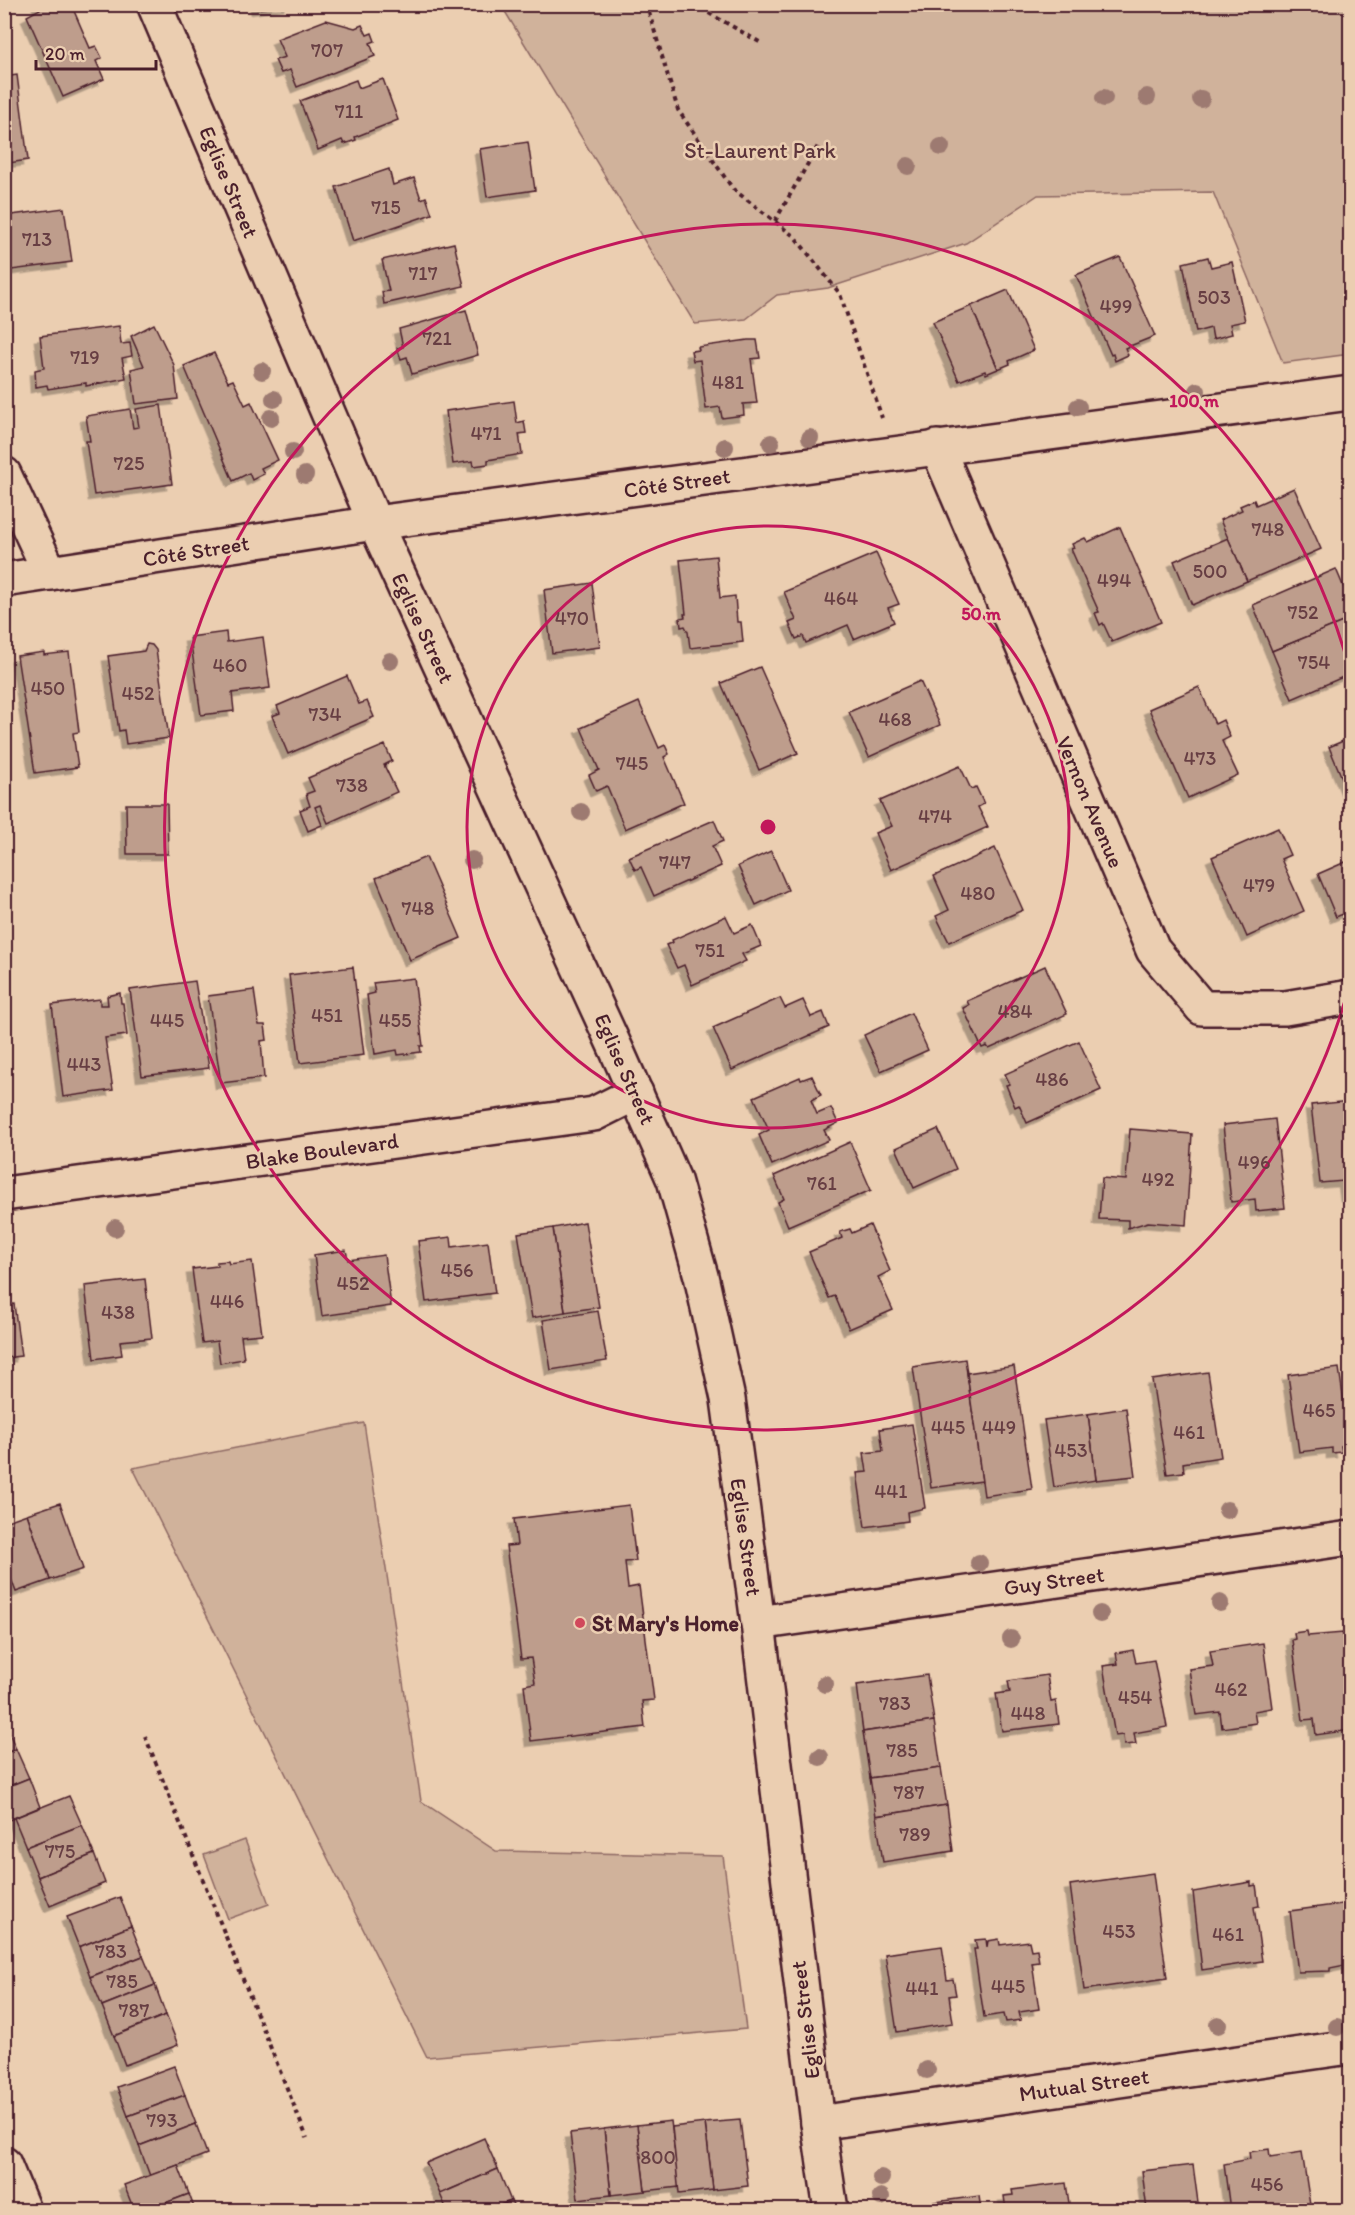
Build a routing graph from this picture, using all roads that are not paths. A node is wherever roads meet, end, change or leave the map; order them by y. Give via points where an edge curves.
1 (153, 4) edge
2 (1350, 393) edge
3 (937, 447) junction
4 (4, 474) edge
5 (375, 523) junction
6 (50, 573) junction
7 (4, 580) edge
8 (1350, 997) edge
9 (636, 1093) junction
10 (4, 1194) edge
11 (1350, 1538) edge
12 (758, 1623) junction
13 (1350, 2047) edge
14 (818, 2123) junction
15 (4, 2164) edge
16 (23, 2211) edge
17 (831, 2211) edge

1 - 5 street, Eglise Street
2 - 3 street, Côté Street
3 - 5 street, Côté Street
3 - 8 street, Vernon Avenue via 1153,950 1202,1008 1285,1008
4 - 6 street
5 - 6 street, Côté Street
5 - 9 street, Eglise Street
6 - 7 street, Côté Street
9 - 10 street, Blake Boulevard via 594,1114
9 - 12 street, Eglise Street via 674,1180 701,1275 728,1399
11 - 12 street, Guy Street
12 - 14 street, Eglise Street
13 - 14 street, Mutual Street
14 - 17 street, Eglise Street
15 - 16 street

